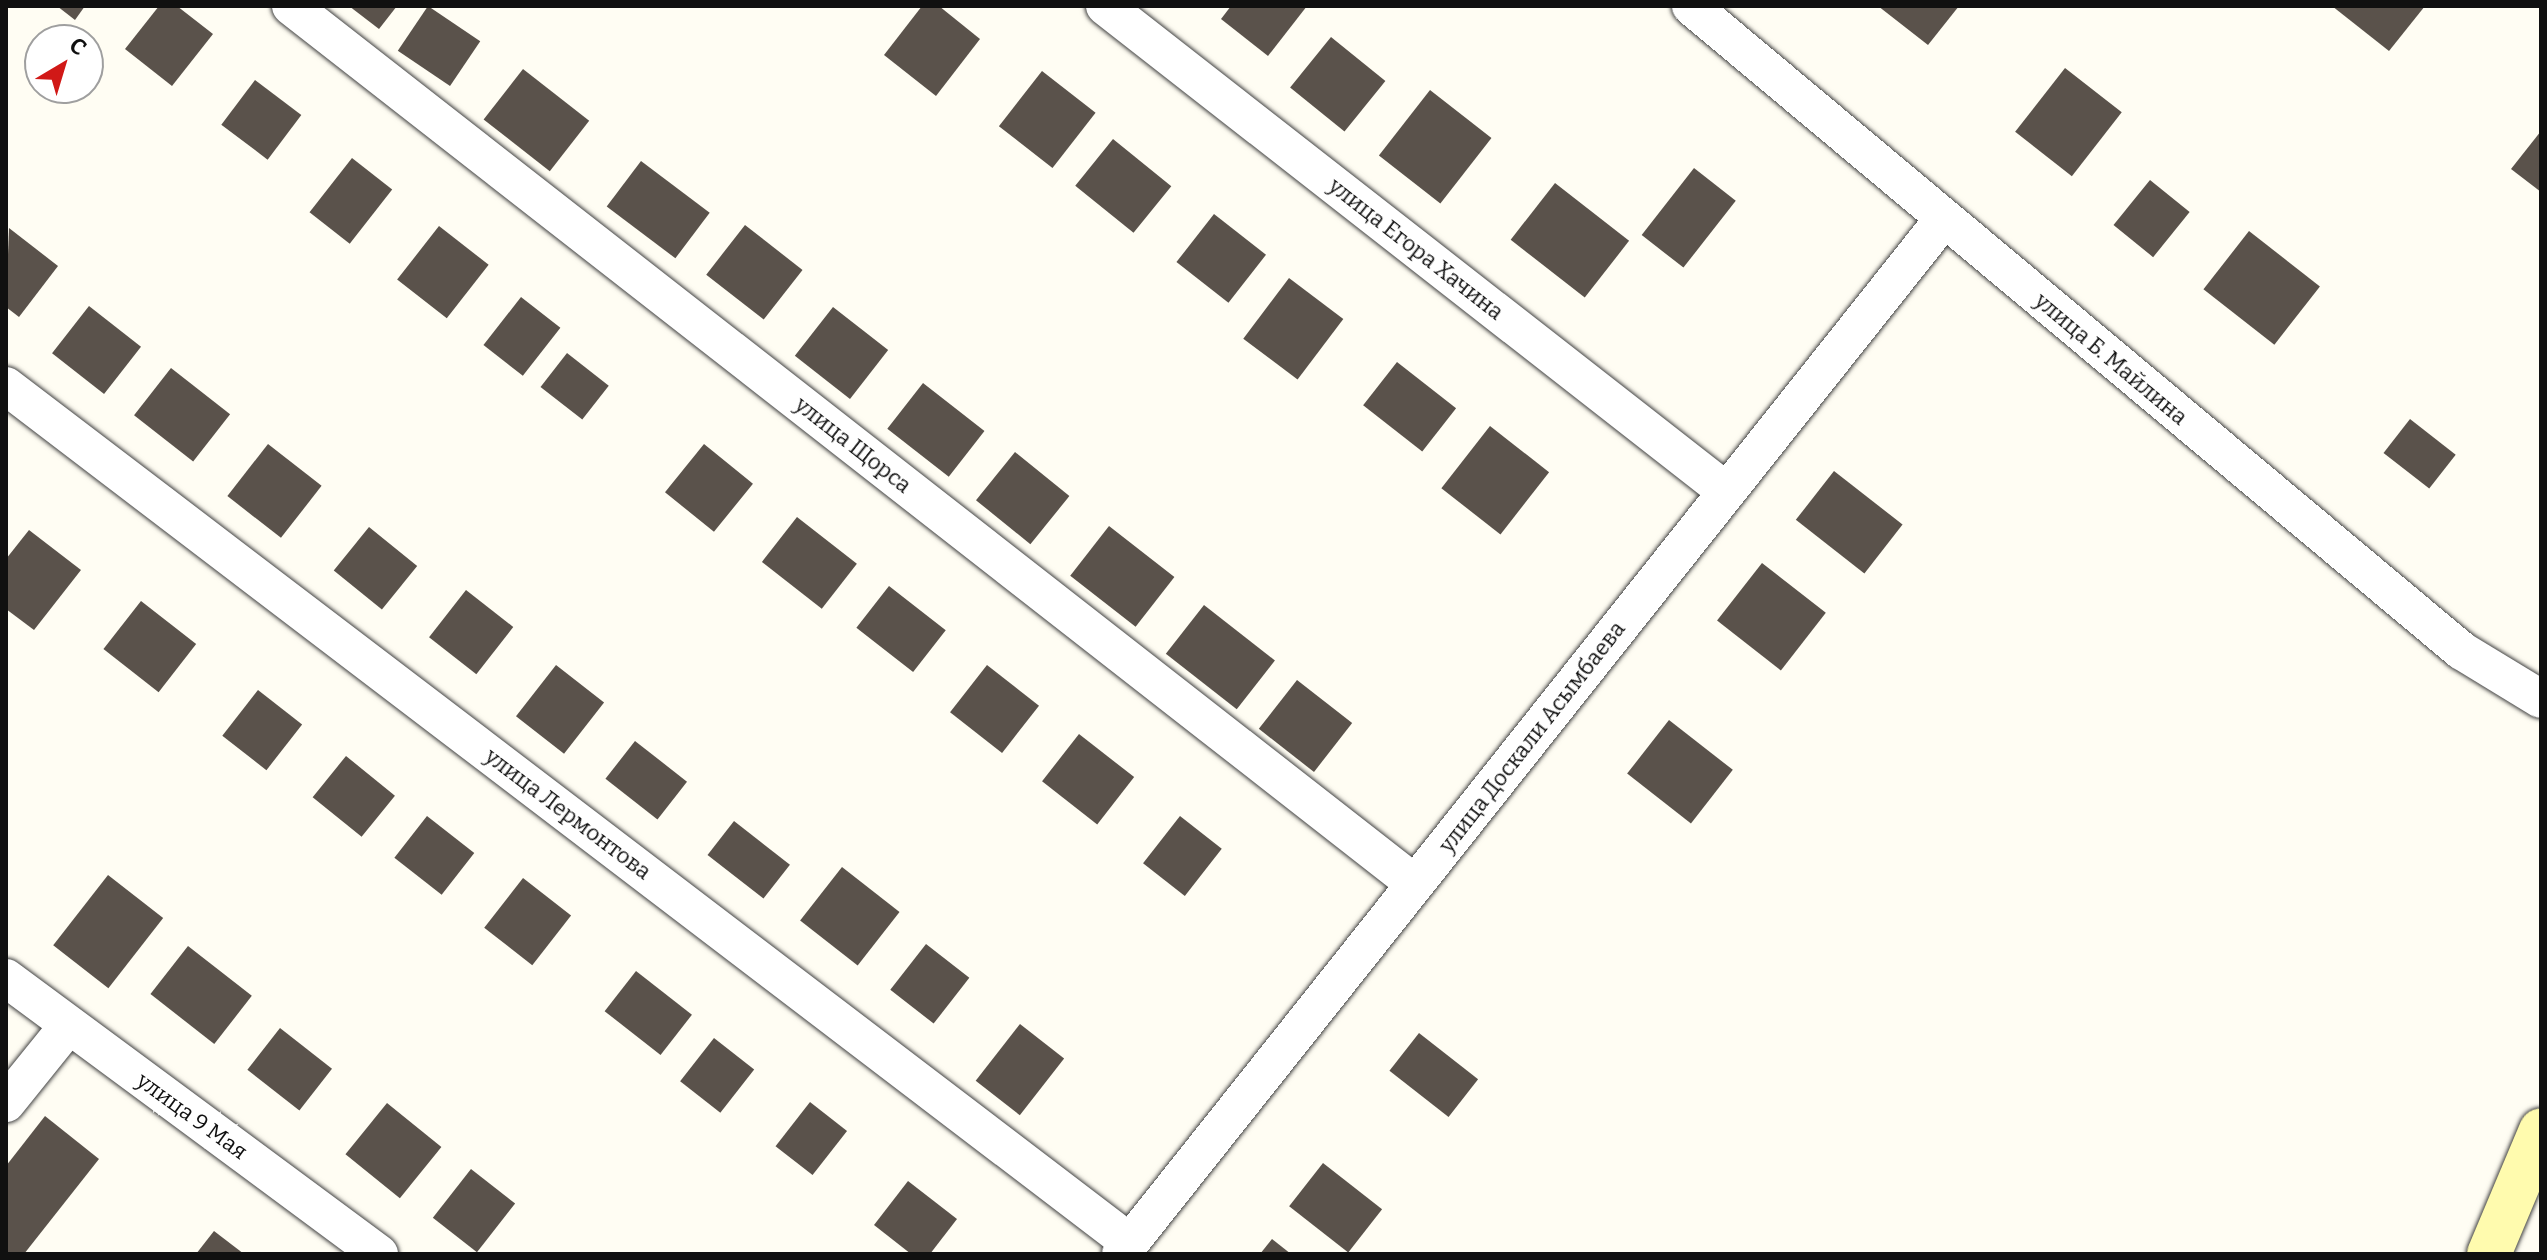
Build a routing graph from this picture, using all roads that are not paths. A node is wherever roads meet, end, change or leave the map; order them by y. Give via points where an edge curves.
1 (291, 6) edge
2 (1105, 6) edge
3 (1691, 6) edge
4 (1943, 220) junction
5 (6, 386) edge
6 (1727, 492) junction
7 (2541, 699) edge
8 (1415, 884) junction
9 (6, 978) edge
10 (69, 1025) junction
11 (6, 1103) edge
12 (2541, 1130) edge
13 (1126, 1248) edge
14 (363, 1250) edge
15 (2489, 1254) edge

1 - 8 street, улица Щорса
2 - 6 street, улица Егора Хачина
3 - 4 street, улица Б. Майлина
4 - 6 street, улица Доскали Асымбаева
4 - 7 street, улица Б. Майлина via 2462,651
5 - 13 street, улица Лермонтова
6 - 8 street, улица Доскали Асымбаева
8 - 13 street, улица Доскали Асымбаева
9 - 10 street, улица 9 Мая
10 - 11 street
10 - 14 street, улица 9 Мая
12 - 15 main road

